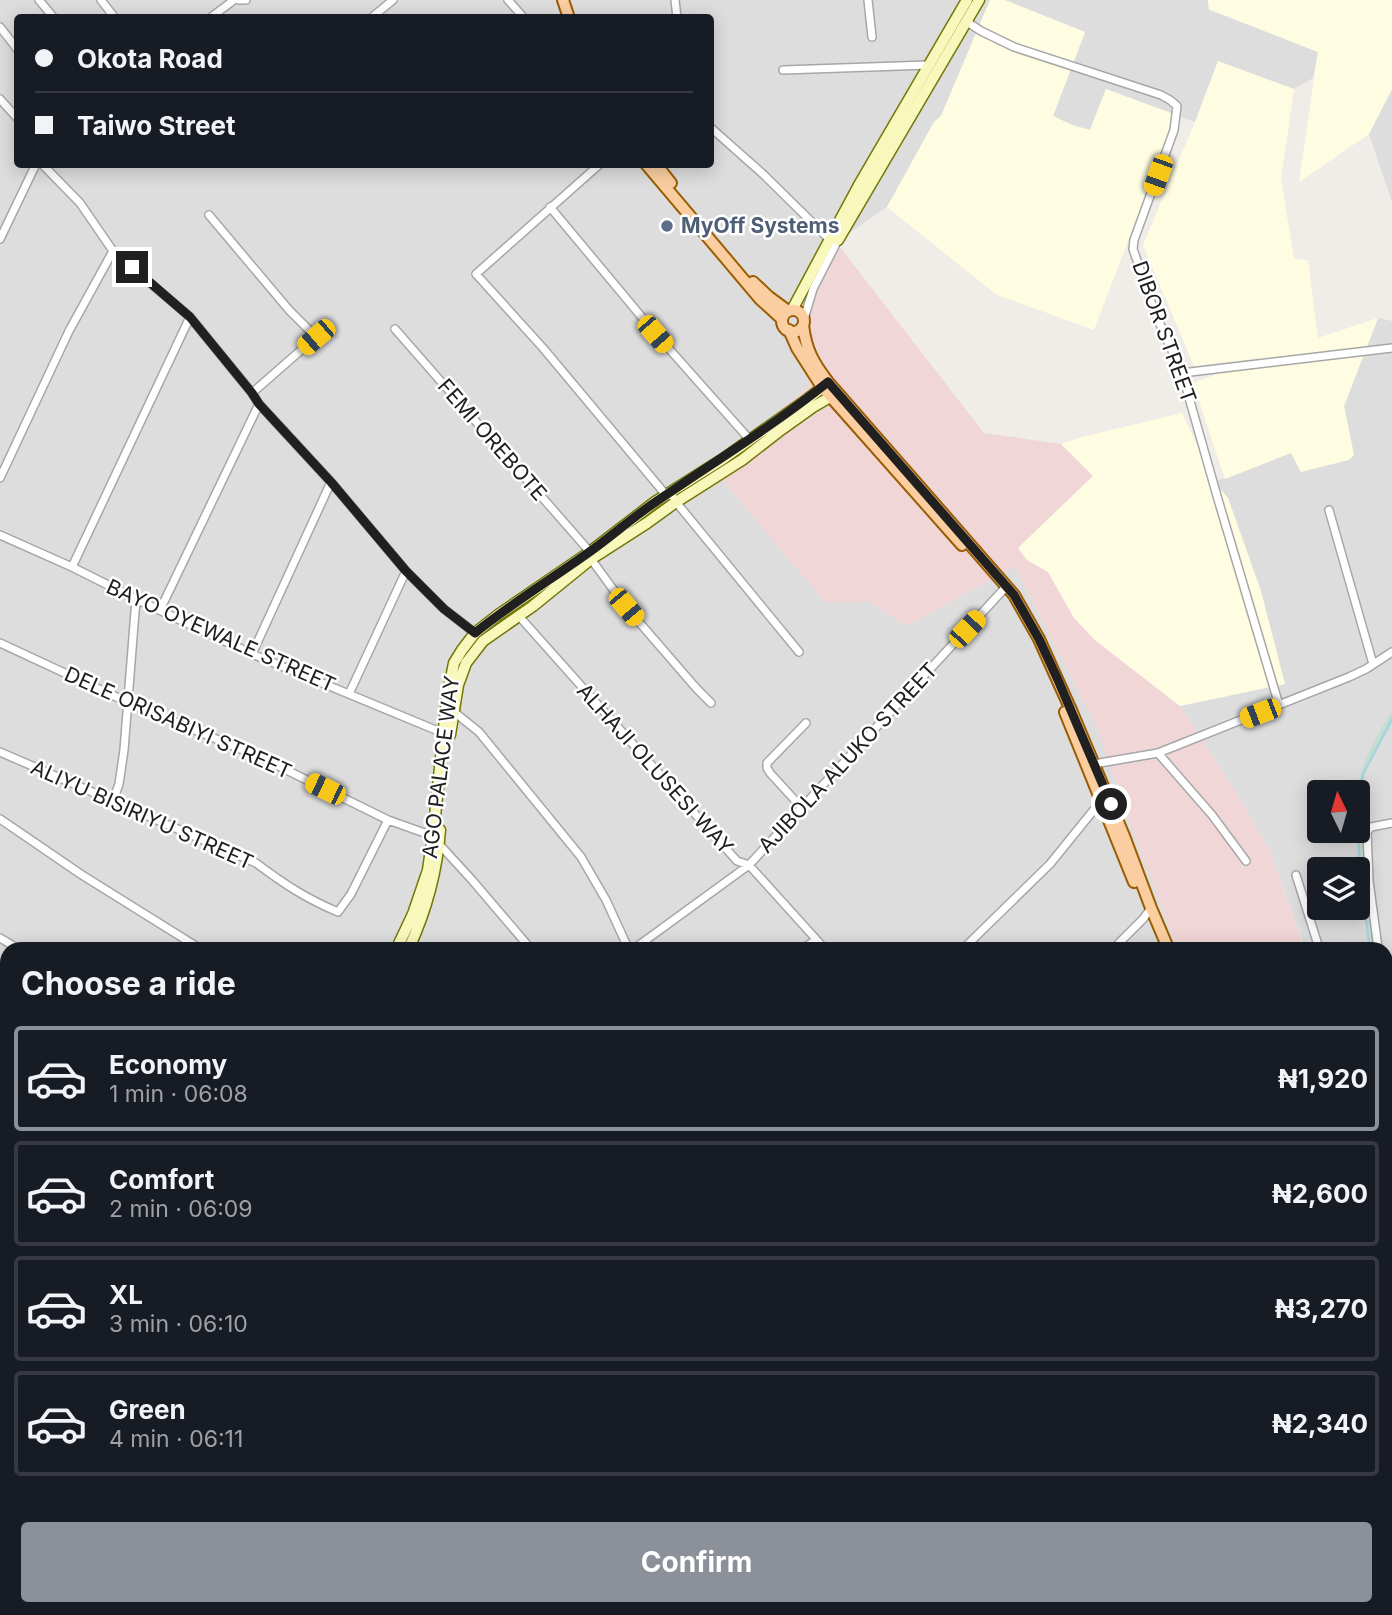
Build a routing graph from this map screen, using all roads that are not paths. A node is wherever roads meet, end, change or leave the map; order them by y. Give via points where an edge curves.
1 (39, 0) edge
2 (101, 0) edge
3 (233, 0) edge
4 (239, 0) edge
5 (246, 0) edge
6 (393, 0) edge
7 (508, 0) edge
8 (868, 0) edge
9 (967, 0) edge
10 (979, 0) edge
11 (51, 14) edge
12 (112, 14) edge
13 (215, 14) edge
14 (376, 14) edge
15 (520, 14) edge
16 (967, 22) junction
17 (0, 27) edge
18 (872, 37) dead end
19 (14, 45) edge
20 (928, 65) junction
21 (783, 70) dead end
22 (0, 99) edge
23 (14, 115) edge
24 (714, 131) edge
25 (34, 168) edge
26 (46, 168) edge
27 (595, 168) edge
28 (649, 168) edge
29 (659, 168) edge
30 (550, 207) junction
31 (209, 215) dead end
32 (0, 239) edge
33 (834, 239) junction
34 (113, 251) junction
35 (787, 314) junction
36 (190, 317) junction
37 (804, 322) junction
38 (395, 329) dead end
39 (789, 330) junction
40 (1392, 348) edge
41 (1182, 373) junction
42 (825, 385) junction
43 (252, 393) junction
44 (834, 395) junction
45 (259, 404) junction
46 (750, 440) junction
47 (0, 478) edge
48 (331, 482) junction
49 (671, 496) junction
50 (1329, 510) dead end
51 (0, 535) edge
52 (590, 556) junction
53 (72, 567) junction
54 (406, 571) junction
55 (1003, 589) junction
56 (136, 599) junction
57 (160, 610) junction
58 (518, 615) junction
59 (475, 633) junction
60 (0, 643) edge
61 (799, 652) dead end
62 (1392, 652) edge
63 (252, 654) junction
64 (1373, 664) junction
65 (349, 694) junction
66 (127, 702) junction
67 (711, 703) dead end
68 (1279, 705) junction
69 (453, 711) junction
70 (806, 723) dead end
71 (443, 733) junction
72 (0, 752) edge
73 (1158, 753) junction
74 (1094, 764) junction
75 (113, 801) junction
76 (1101, 801) junction
77 (802, 808) junction
78 (0, 819) edge
79 (388, 820) junction
80 (1392, 822) edge
81 (436, 840) junction
82 (1246, 861) dead end
83 (749, 865) junction
84 (1296, 876) dead end
85 (1149, 910) junction
86 (816, 940) joint
87 (189, 942) edge
88 (400, 942) edge
89 (411, 942) edge
90 (525, 942) edge
91 (625, 942) edge
92 (643, 942) edge
93 (813, 942) edge
94 (970, 942) edge
95 (1120, 942) edge
96 (1159, 942) edge
97 (1165, 942) edge
98 (1317, 942) edge
99 (1377, 942) edge

1 - 11 street
2 - 12 street
3 - 13 street
4 - 5 street
6 - 14 street
7 - 15 street
8 - 18 street
9 - 20 main road
10 - 16 main road
16 - 33 main road
16 - 41 street, DIBOR STREET via 1014,47 1161,95 1177,106 1174,130 1133,249
17 - 19 street
20 - 21 street
20 - 33 main road
22 - 23 street
24 - 33 street
25 - 32 street
26 - 34 street via 80,203
27 - 30 street
28 - 35 main road via 760,299
29 - 35 main road via 755,284
30 - 46 street
30 - 49 street via 475,274
31 - 43 street via 316,337
33 - 35 main road
33 - 37 street
34 - 36 street
34 - 47 street via 69,331
35 - 37 main road via 801,313
35 - 39 main road via 784,326
36 - 43 street
36 - 53 street
37 - 39 main road via 797,331
37 - 42 main road via 809,354
38 - 52 street, FEMI OREBOTE
39 - 42 main road
40 - 41 street
41 - 68 street, DIBOR STREET
42 - 44 main road
42 - 46 main road, AGO PALACE WAY
43 - 45 street
44 - 49 main road, AGO PALACE WAY via 742,460
44 - 55 main road via 939,521
44 - 74 main road via 1014,595 1039,639
45 - 48 street
45 - 57 street
46 - 49 main road, AGO PALACE WAY
48 - 54 street
48 - 63 street
49 - 52 main road, AGO PALACE WAY
49 - 61 street
50 - 64 street
51 - 53 street, BAYO OYEWALE STREET
52 - 58 main road, AGO PALACE WAY
52 - 59 main road, AGO PALACE WAY
52 - 67 street, FEMI OREBOTE via 626,607
53 - 56 street, BAYO OYEWALE STREET
54 - 59 street
54 - 65 street
55 - 76 main road via 1030,631
55 - 77 street, AJIBOLA ALUKO STREET
56 - 57 street, BAYO OYEWALE STREET
56 - 66 street
57 - 63 street, BAYO OYEWALE STREET
58 - 69 main road, AGO PALACE WAY via 474,652 457,685
58 - 83 street, ALHAJI OLUSESI WAY via 737,861
59 - 71 main road, AGO PALACE WAY via 454,663
60 - 66 street, DELE ORISABIYI STREET
62 - 64 street
63 - 65 street, BAYO OYEWALE STREET
64 - 68 street
65 - 71 street, BAYO OYEWALE STREET
66 - 75 street
66 - 79 street, DELE ORISABIYI STREET via 262,758
68 - 73 street
69 - 81 main road, AGO PALACE WAY
69 - 91 street via 479,732 581,857
70 - 77 street via 767,763 770,774
71 - 81 main road, AGO PALACE WAY
72 - 75 street, ALIYU BISIRIYU STREET
73 - 74 street
73 - 82 street
74 - 85 main road
75 - 79 street, ALIYU BISIRIYU STREET via 256,863 291,889 338,912
76 - 85 main road
76 - 94 street via 1051,864
77 - 83 street, AJIBOLA ALUKO STREET
78 - 87 street
79 - 81 street, DELE ORISABIYI STREET
80 - 99 street via 1367,832
81 - 88 main road, AGO PALACE WAY via 422,890
81 - 89 main road, AGO PALACE WAY via 431,887
81 - 90 street
83 - 86 street, ALHAJI OLUSESI WAY
83 - 92 street, AJIBOLA ALUKO STREET
84 - 98 street
85 - 95 street
85 - 96 main road
85 - 97 main road
86 - 93 street

